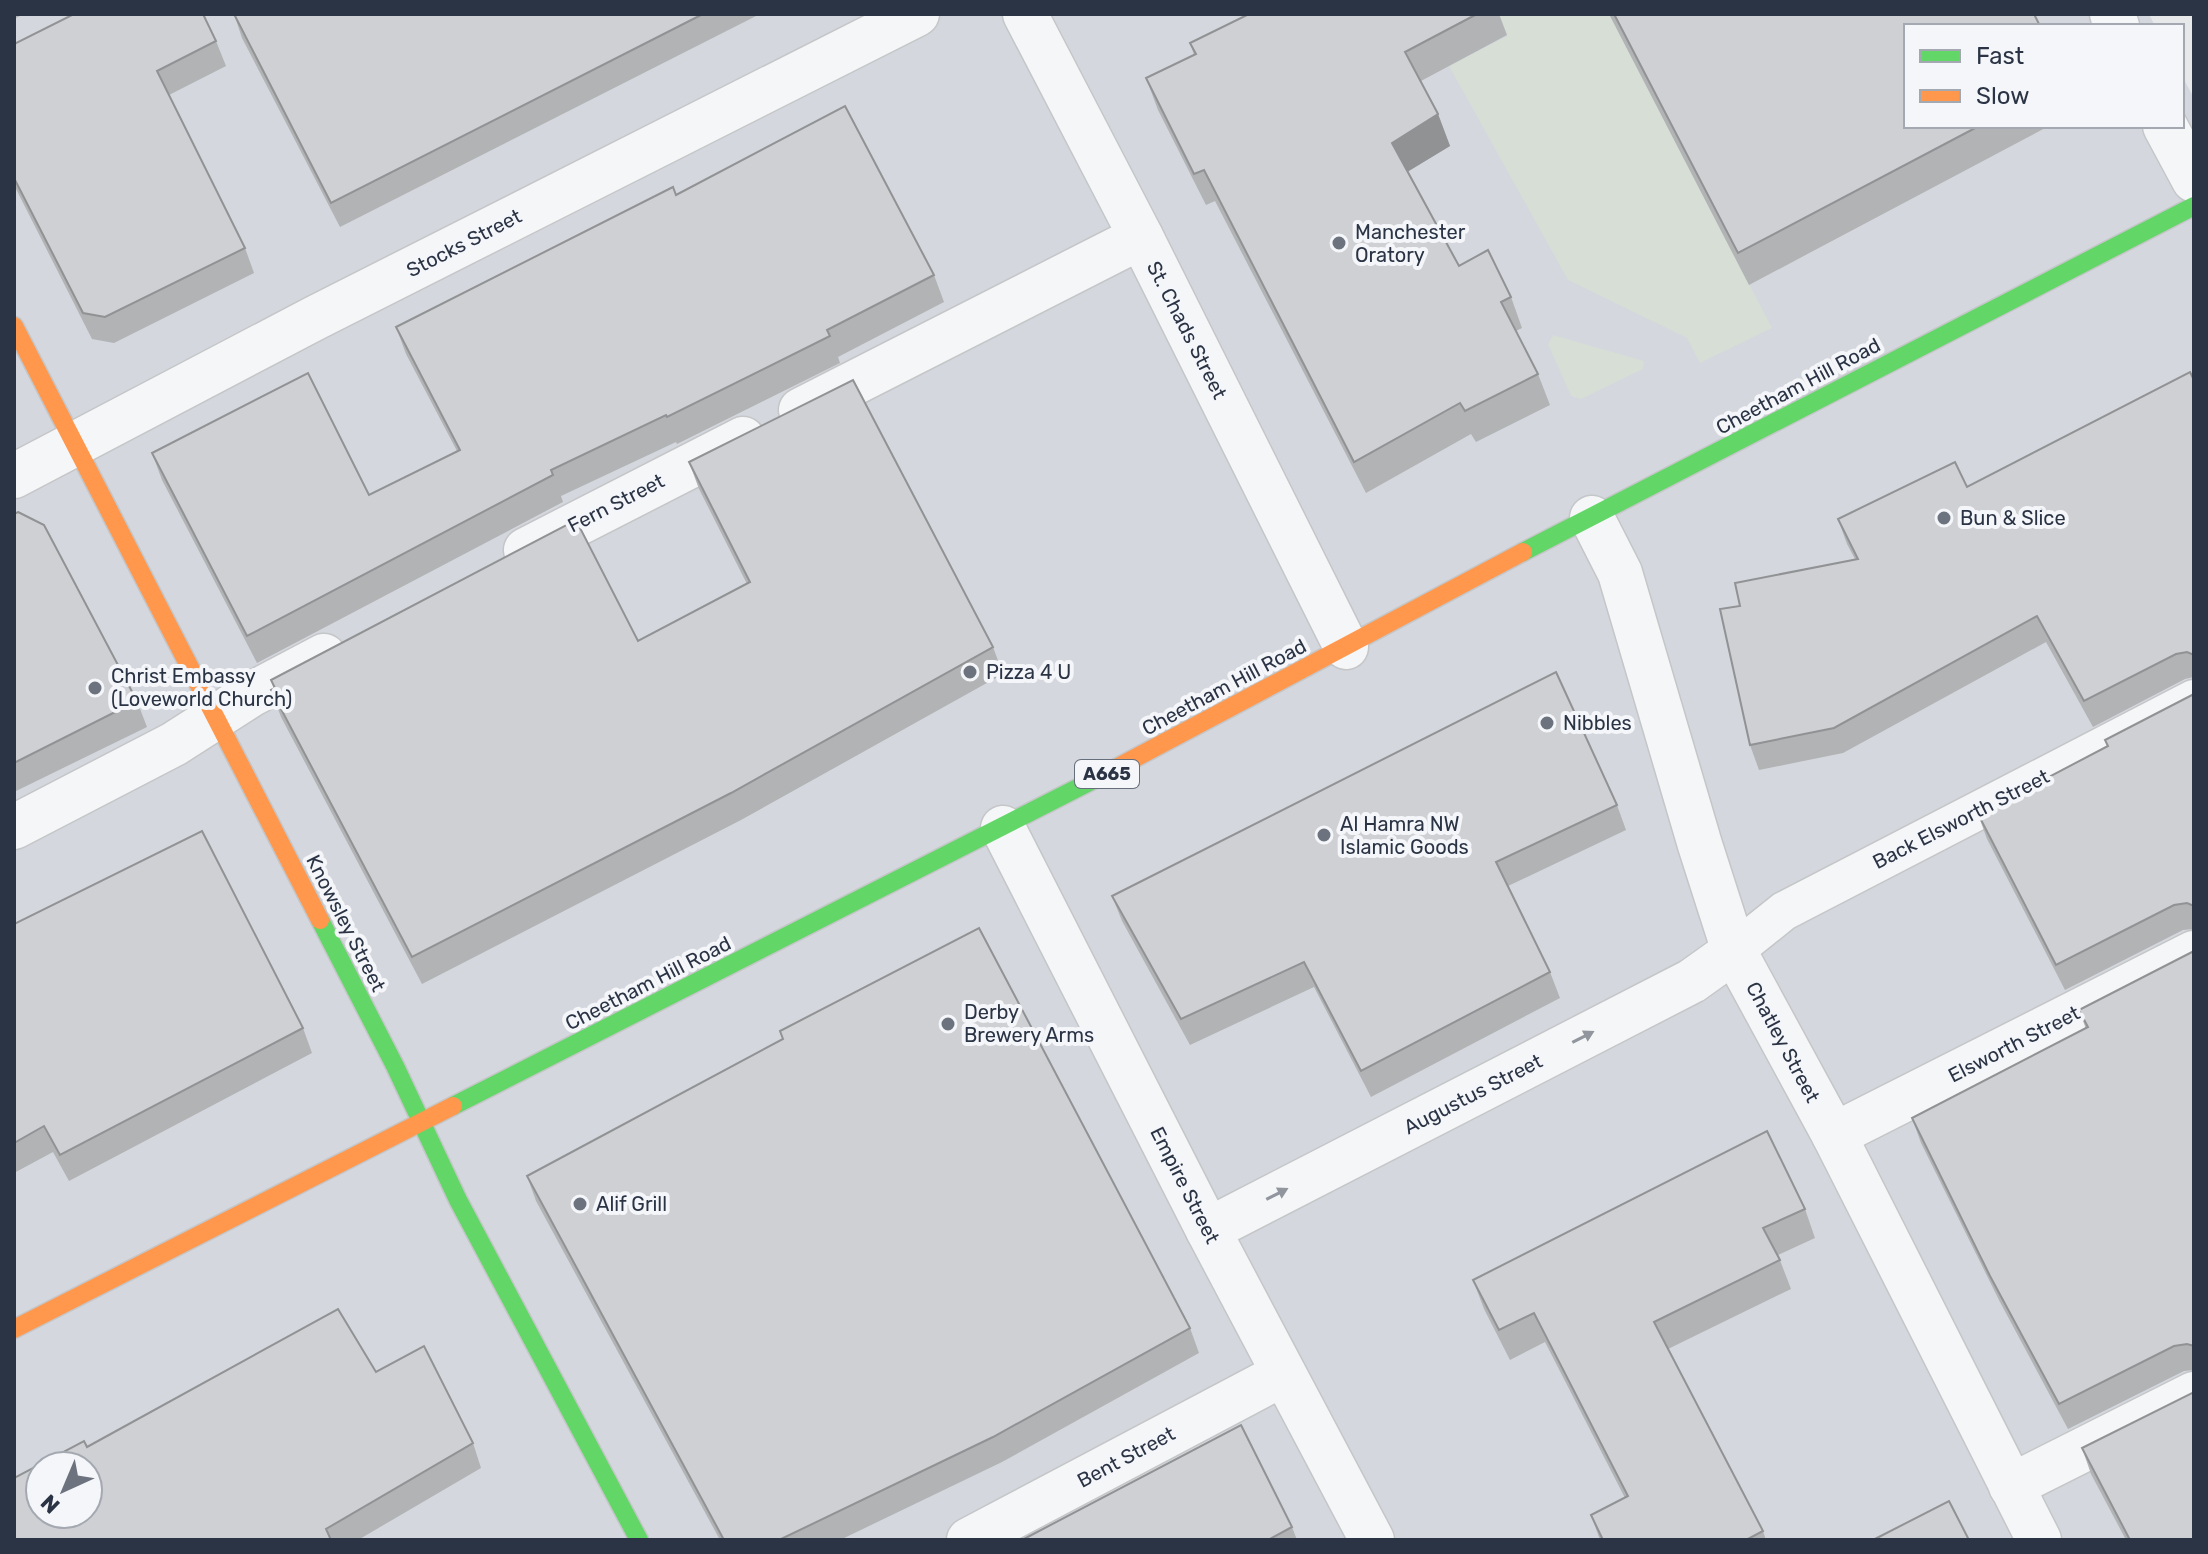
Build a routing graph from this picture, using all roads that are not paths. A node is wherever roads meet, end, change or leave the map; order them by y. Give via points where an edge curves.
1 (917, 14) edge
2 (1025, 14) edge
3 (2166, 128) edge
4 (2194, 180) edge
5 (2194, 206) edge
6 (1141, 237) junction
7 (14, 326) edge
8 (73, 444) junction
9 (14, 476) edge
10 (1592, 518) junction
11 (486, 571) edge
12 (362, 636) edge
13 (1346, 647) junction
14 (2194, 699) edge
15 (215, 718) junction
16 (14, 827) edge
17 (1003, 828) junction
18 (1734, 951) junction
19 (2194, 953) edge
20 (421, 1123) junction
21 (1834, 1135) junction
22 (1208, 1230) junction
23 (14, 1329) edge
24 (1283, 1374) junction
25 (2194, 1394) edge
26 (2011, 1486) junction
27 (639, 1540) edge
28 (969, 1540) edge
29 (1372, 1540) edge
30 (2039, 1540) edge

1 - 8 street, Stocks Street
2 - 6 street, St. Chads Street
3 - 4 street
5 - 10 main road, Cheetham Hill Road / A665
6 - 11 street, Fern Street
6 - 13 street, St. Chads Street
7 - 8 main road, Knowsley Street
8 - 9 street, Stocks Street
8 - 15 main road, Knowsley Street
10 - 13 main road, Cheetham Hill Road / A665
10 - 18 street, Chatley Street via 1620,573
12 - 15 street
13 - 17 main road, Cheetham Hill Road / A665
14 - 18 lane, Back Elsworth Street via 1784,911
15 - 16 street
15 - 20 main road, Knowsley Street
17 - 20 main road, Cheetham Hill Road / A665
17 - 22 street, Empire Street
18 - 21 street, Chatley Street
22 -> 18 street, Augustus Street via 1692,981
19 - 21 street, Elsworth Street
20 - 23 main road, Cheetham Hill Road / A665
20 - 27 main road, Knowsley Street
21 - 26 street, Chatley Street
22 - 24 street, Empire Street
24 - 28 street, Bent Street
24 - 29 street, Empire Street
25 - 26 street
26 - 30 street, Chatley Street

